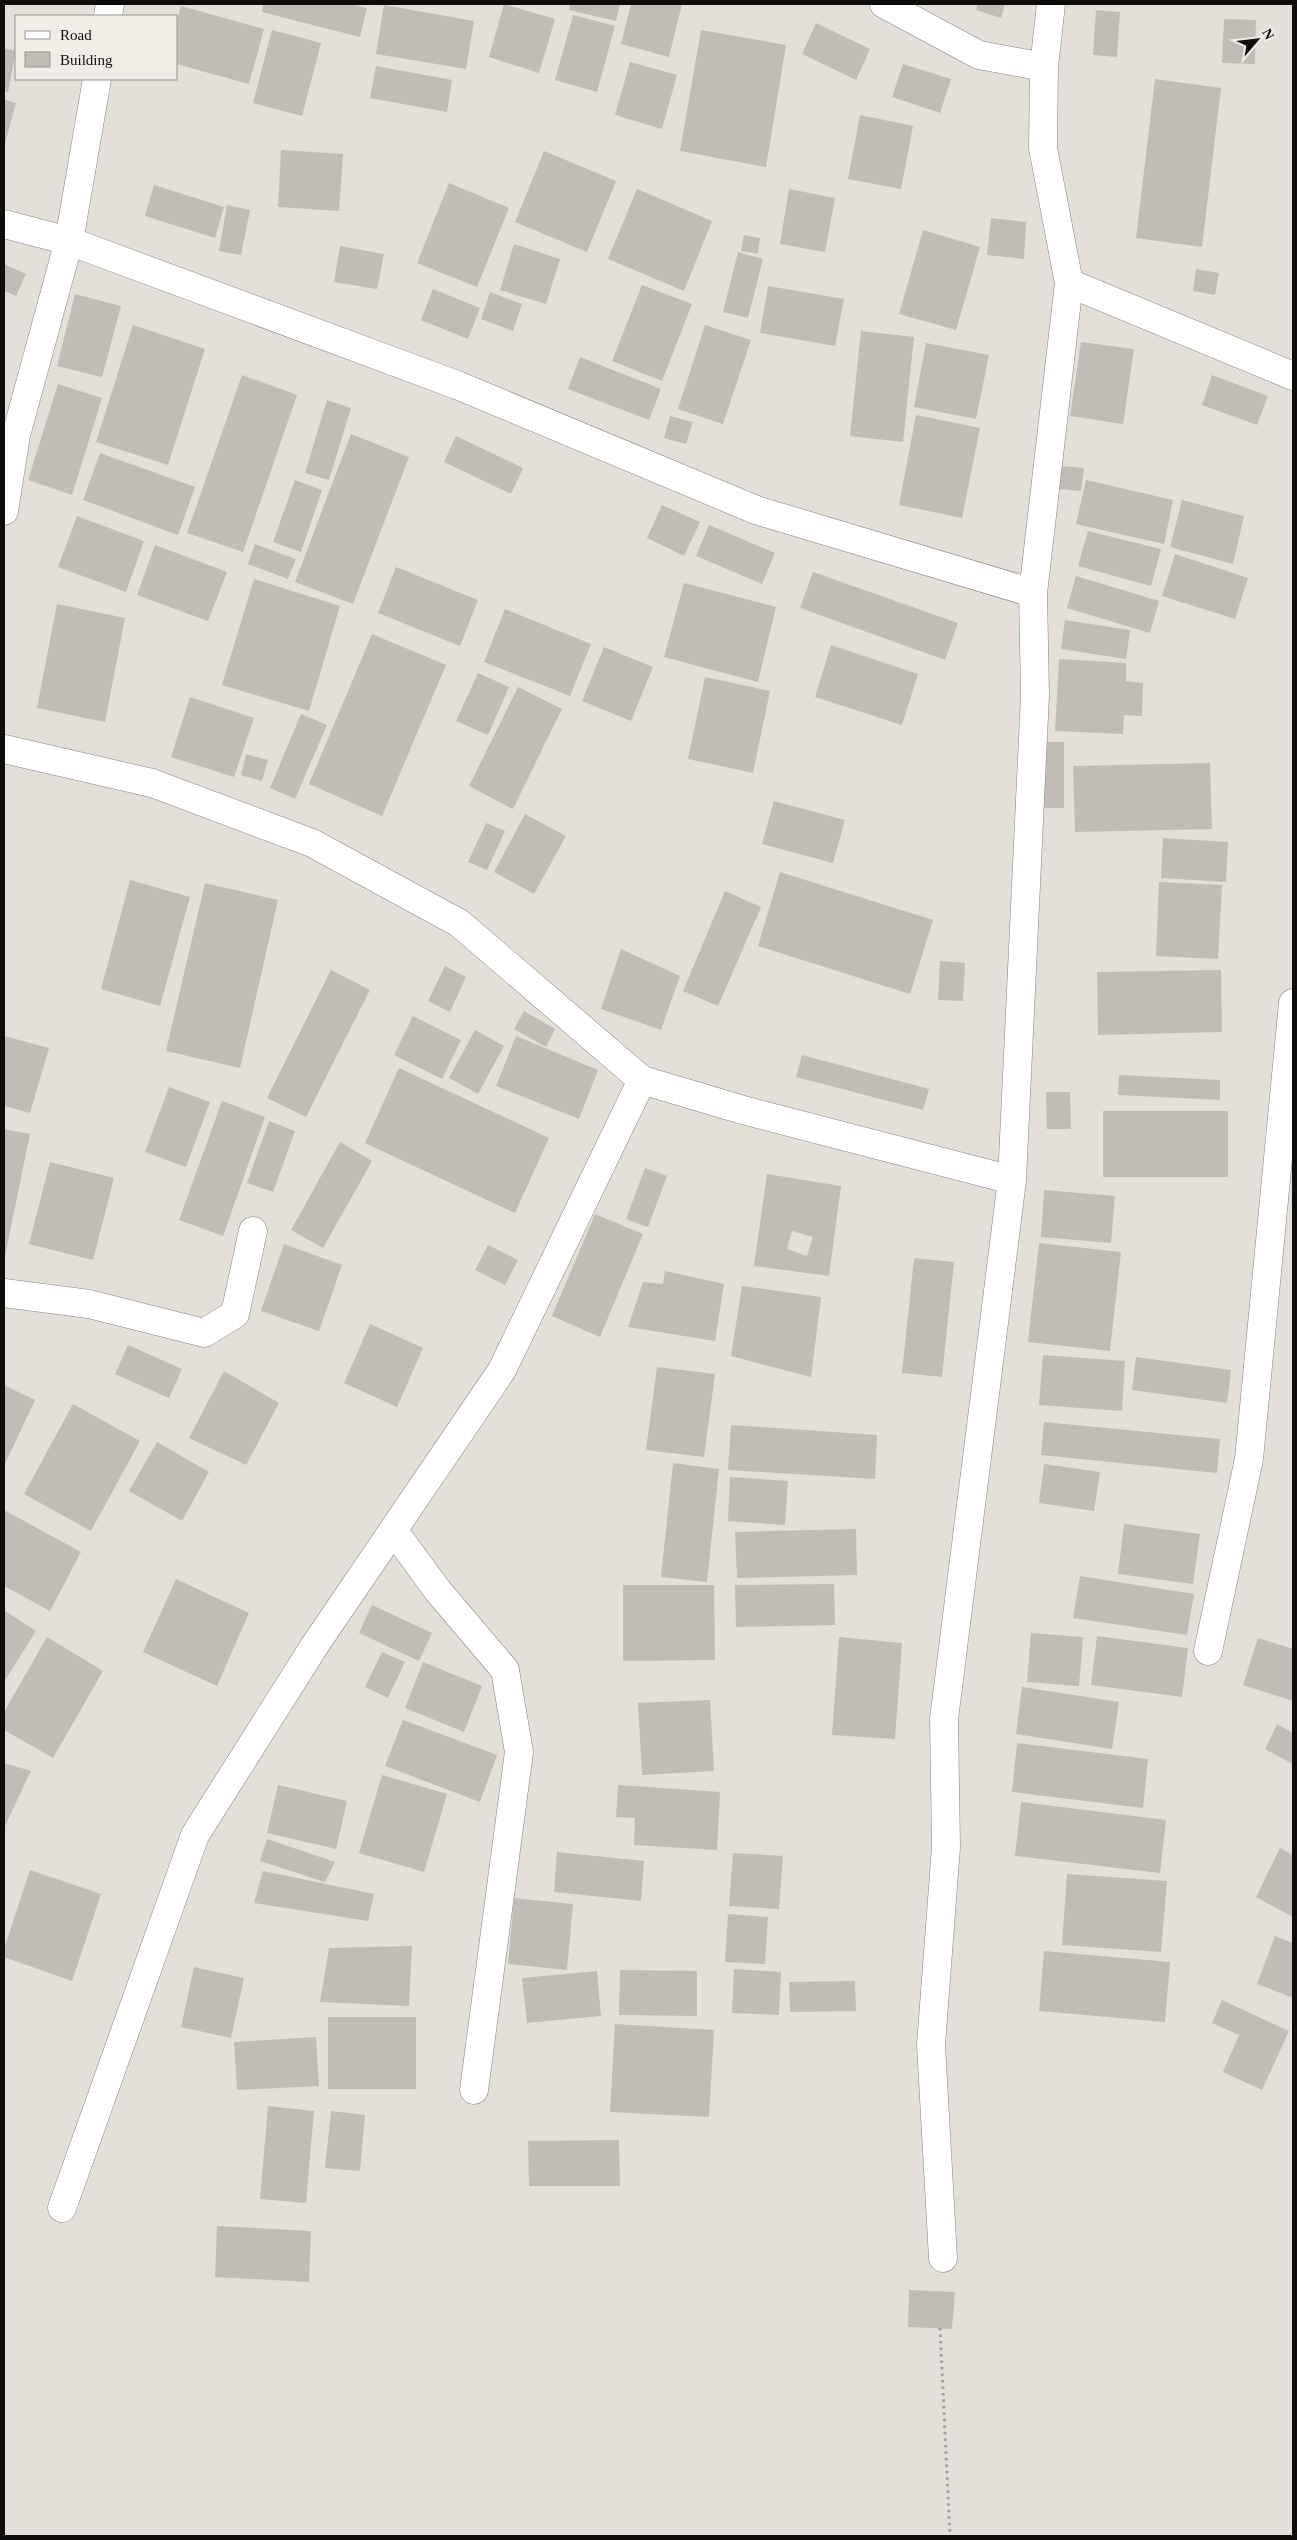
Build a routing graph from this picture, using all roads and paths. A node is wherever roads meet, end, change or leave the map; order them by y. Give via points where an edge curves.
1 (884, 4) edge
2 (1050, 4) edge
3 (1044, 66) junction
4 (97, 80) edge
5 (4, 224) edge
6 (69, 241) junction
7 (1069, 284) junction
8 (1293, 376) edge
9 (4, 511) edge
10 (1033, 594) junction
11 (4, 749) edge
12 (1293, 1003) edge
13 (642, 1080) junction
14 (1012, 1180) junction
15 (253, 1231) dead end
16 (4, 1293) edge
17 (394, 1531) junction
18 (1208, 1651) dead end
19 (474, 2090) dead end
20 (62, 2208) dead end
21 (943, 2258) dead end
22 (940, 2328) dead end
23 (950, 2536) edge

1 - 3 street via 979,55
2 - 3 street
3 - 7 street via 1043,148
4 - 6 street
5 - 6 street
6 - 9 street via 16,435
6 - 10 street via 457,385 756,510
7 - 8 street
7 - 10 street
10 - 14 street via 1035,695
11 - 13 street via 152,783 312,843 459,923
12 - 18 street via 1249,1459
13 - 14 street via 743,1110
13 - 17 street via 502,1370
14 - 21 street via 944,1719 946,1847 931,2044
15 - 16 street via 235,1314 204,1333 88,1304
17 - 19 street via 438,1591 505,1670 518,1752
17 - 20 street via 315,1645 195,1835
22 - 23 path

